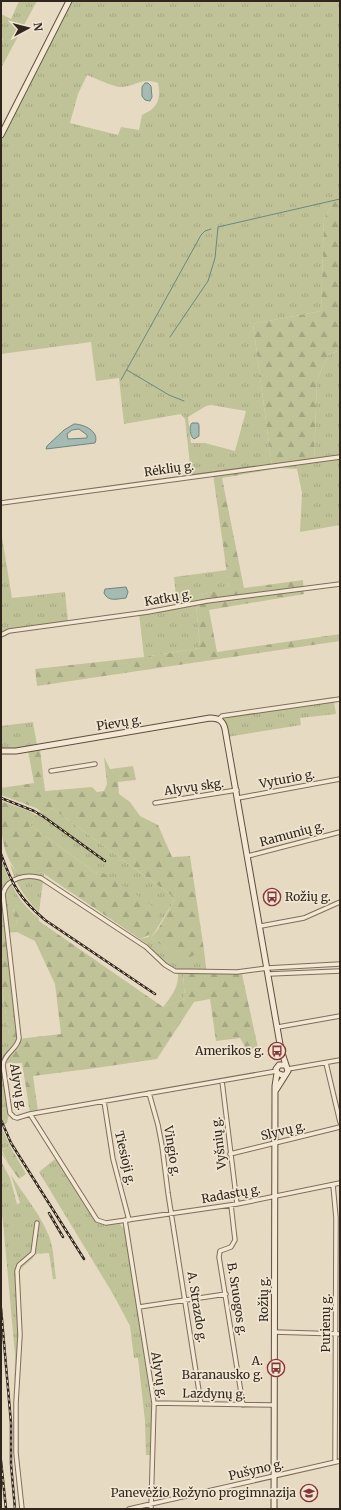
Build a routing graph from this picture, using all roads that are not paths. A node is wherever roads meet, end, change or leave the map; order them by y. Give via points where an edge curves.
1 (69, 1) edge
2 (1, 135) edge
3 (340, 457) edge
4 (1, 503) edge
5 (340, 584) edge
6 (1, 635) edge
7 (340, 699) edge
8 (219, 719) junction
9 (1, 751) edge
10 (95, 764) dead end
11 (51, 771) dead end
12 (340, 779) edge
13 (236, 790) junction
14 (238, 798) junction
15 (155, 803) dead end
16 (340, 832) edge
17 (248, 856) junction
18 (340, 902) edge
19 (261, 926) junction
20 (340, 964) edge
21 (268, 971) junction
22 (340, 971) edge
23 (340, 1016) edge
24 (278, 1027) junction
25 (281, 1050) junction
26 (340, 1060) edge
27 (326, 1063) junction
28 (287, 1067) junction
29 (277, 1070) junction
30 (285, 1075) junction
31 (222, 1080) junction
32 (276, 1090) junction
33 (149, 1093) junction
34 (104, 1101) junction
35 (30, 1114) junction
36 (340, 1122) edge
37 (340, 1127) edge
38 (275, 1143) junction
39 (230, 1154) junction
40 (340, 1183) edge
41 (333, 1184) junction
42 (274, 1196) junction
43 (231, 1204) junction
44 (237, 1204) junction
45 (172, 1213) junction
46 (127, 1220) junction
47 (37, 1223) dead end
48 (226, 1294) junction
49 (186, 1300) junction
50 (138, 1307) junction
51 (274, 1332) junction
52 (338, 1334) edge
53 (154, 1403) junction
54 (201, 1404) junction
55 (243, 1405) junction
56 (273, 1405) junction
57 (340, 1461) edge
58 (335, 1462) junction
59 (274, 1476) junction
60 (151, 1507) edge
61 (22, 1509) edge
62 (130, 1509) edge
63 (274, 1509) edge

1 - 2 street
3 - 4 street, Rėklių g.
5 - 6 street, Katkų g. via 214,600 143,613 9,631
7 - 8 street via 253,710 222,716
8 - 9 street, Pievų g. via 210,718 16,751
8 - 13 street, Rožių g. via 224,725 227,737
10 - 11 street
12 - 14 street, Vyturio g.
13 - 14 street, Rožių g.
13 - 15 street, Alyvų skg.
14 - 17 street, Rožių g.
16 - 17 street, Ramunių g.
17 - 19 street, Rožių g.
18 - 19 street via 304,918
19 - 21 street, Rožių g.
20 - 21 street
21 - 22 street
21 - 24 street, Rožių g.
21 - 35 street, Alyvų g. via 175,971 146,947 41,878 24,876 12,882 4,894 19,1038 17,1045 6,1054 2,1065 10,1113 17,1118
23 - 24 street
24 - 25 street, Rožių g.
25 - 28 street, Rožių g.
25 - 29 street, Rožių g.
26 - 27 street
27 - 28 street
27 - 36 street
28 - 29 street via 282,1064
28 - 30 street, Rožių g.
29 - 30 street via 282,1076
29 - 31 street
29 - 32 street, Rožių g.
30 - 32 street, Rožių g.
31 - 33 street
31 - 39 street, Vyšnių g.
32 - 38 street, Rožių g.
33 - 34 street
33 - 45 street, Vingio g. via 160,1134
34 - 35 street
34 - 46 street, Tiesioji g. via 113,1159
35 - 46 street, Alyvų g. via 97,1220 106,1224
37 - 38 street, Slyvų g.
38 - 39 street, Slyvų g.
38 - 42 street, Rožių g.
39 - 44 street, Vyšnių g.
40 - 41 street, Radastų g.
41 - 42 street, Radastų g.
41 - 52 street, Purienų g.
42 - 44 street, Radastų g.
42 - 51 street, Rožių g.
43 - 44 street, Radastų g.
43 - 45 street, Radastų g.
43 - 48 street, B. Sruogos g. via 235,1240 231,1247 220,1251
45 - 46 street, Radastų g.
45 - 49 street, A. Strazdo g.
46 - 50 street, Alyvų g.
47 - 61 street via 33,1253 19,1265 17,1271 20,1335 16,1453
48 - 49 street
48 - 55 street, B. Sruogos g.
49 - 50 street
49 - 54 street, A. Strazdo g.
50 - 53 street, Alyvų g.
51 - 52 street
51 - 56 street, Rožių g.
52 - 58 street, Purienų g.
53 - 54 street, Lazdynų g.
53 - 60 street, Alyvų g.
54 - 55 street, Lazdynų g.
55 - 56 street, Lazdynų g.
56 - 59 street, Rožių g.
57 - 58 street, Pušyno g.
58 - 59 street, Pušyno g.
59 - 60 street, Pušyno g.
59 - 63 street, Rožių g.
60 - 62 street, Pušyno g.

